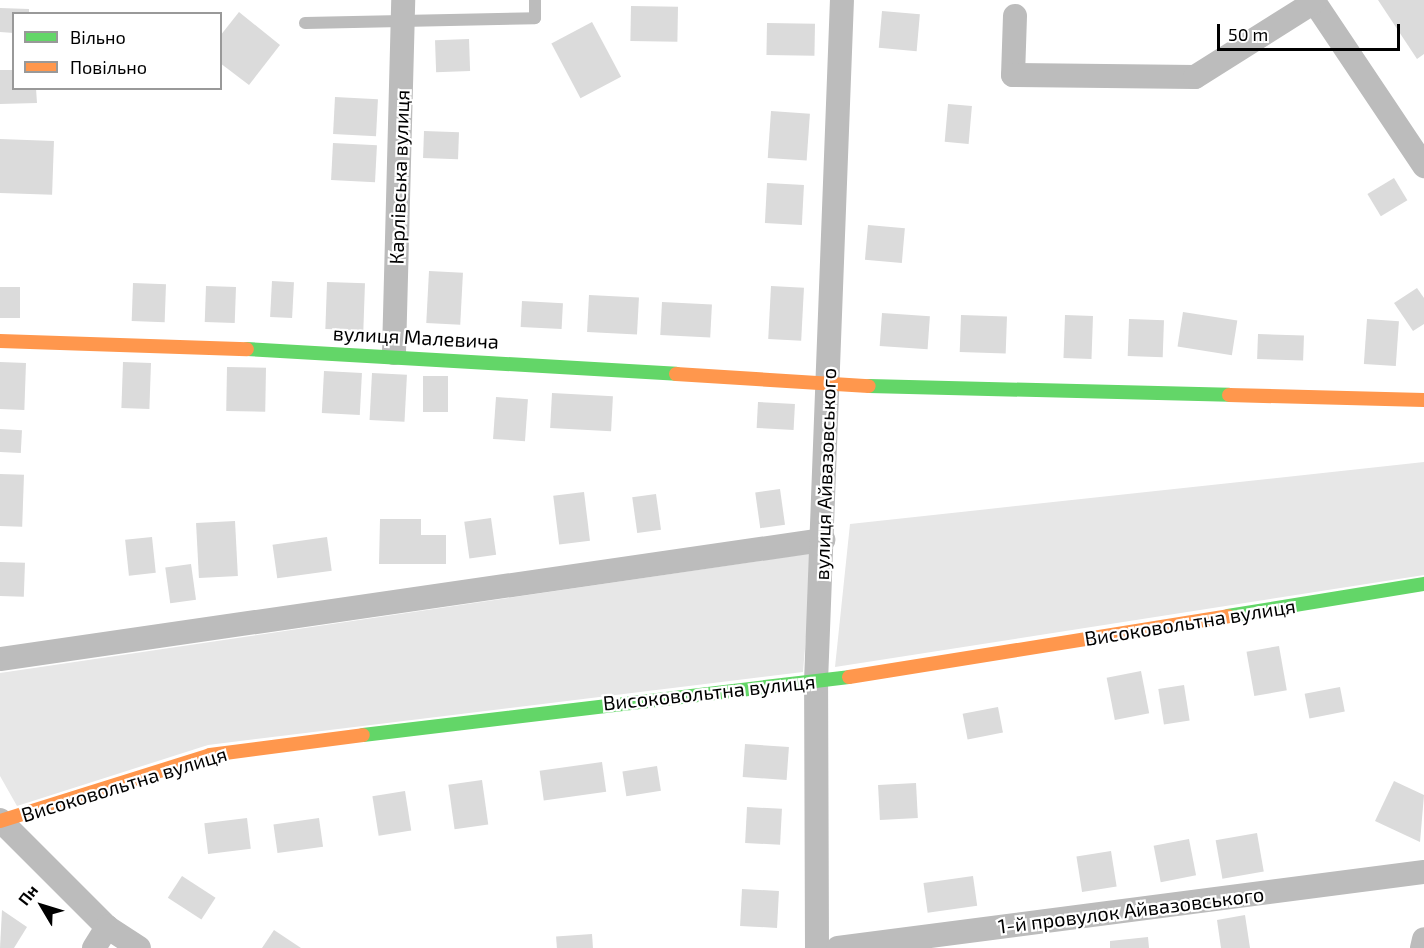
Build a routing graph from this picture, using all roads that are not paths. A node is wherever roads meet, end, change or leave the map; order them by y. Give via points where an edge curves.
1 (535, 0) edge
2 (842, 0) edge
3 (1313, 1) edge
4 (403, 10) edge
5 (1015, 16) dead end
6 (305, 23) dead end
7 (1424, 166) edge
8 (0, 341) edge
9 (394, 353) junction
10 (829, 385) junction
11 (1424, 400) edge
12 (823, 540) junction
13 (1424, 584) edge
14 (0, 659) edge
15 (816, 682) junction
16 (0, 820) edge
17 (1424, 872) edge
18 (107, 927) junction
19 (1424, 939) edge
20 (94, 948) edge
21 (139, 948) edge
22 (817, 948) edge
23 (838, 948) edge
24 (1422, 948) edge

1 - 4 lane via 536,18
2 - 10 street, вулиця Айвазовського
3 - 5 street via 1195,76 1013,75
3 - 7 street
4 - 6 lane
4 - 9 street, Карлівська вулиця
8 - 9 street, вулиця Малевича
9 - 10 street, вулиця Малевича
10 - 11 street
10 - 12 street, вулиця Айвазовського
12 - 14 street
12 - 15 street, вулиця Айвазовського
13 - 15 street, Високовольтна вулиця
15 - 16 street, Високовольтна вулиця via 687,692 210,755
15 - 22 street, вулиця Айвазовського
16 - 18 street
17 - 23 street, 1-й провулок Айвазовського
18 - 20 street
18 - 21 street
19 - 24 street

